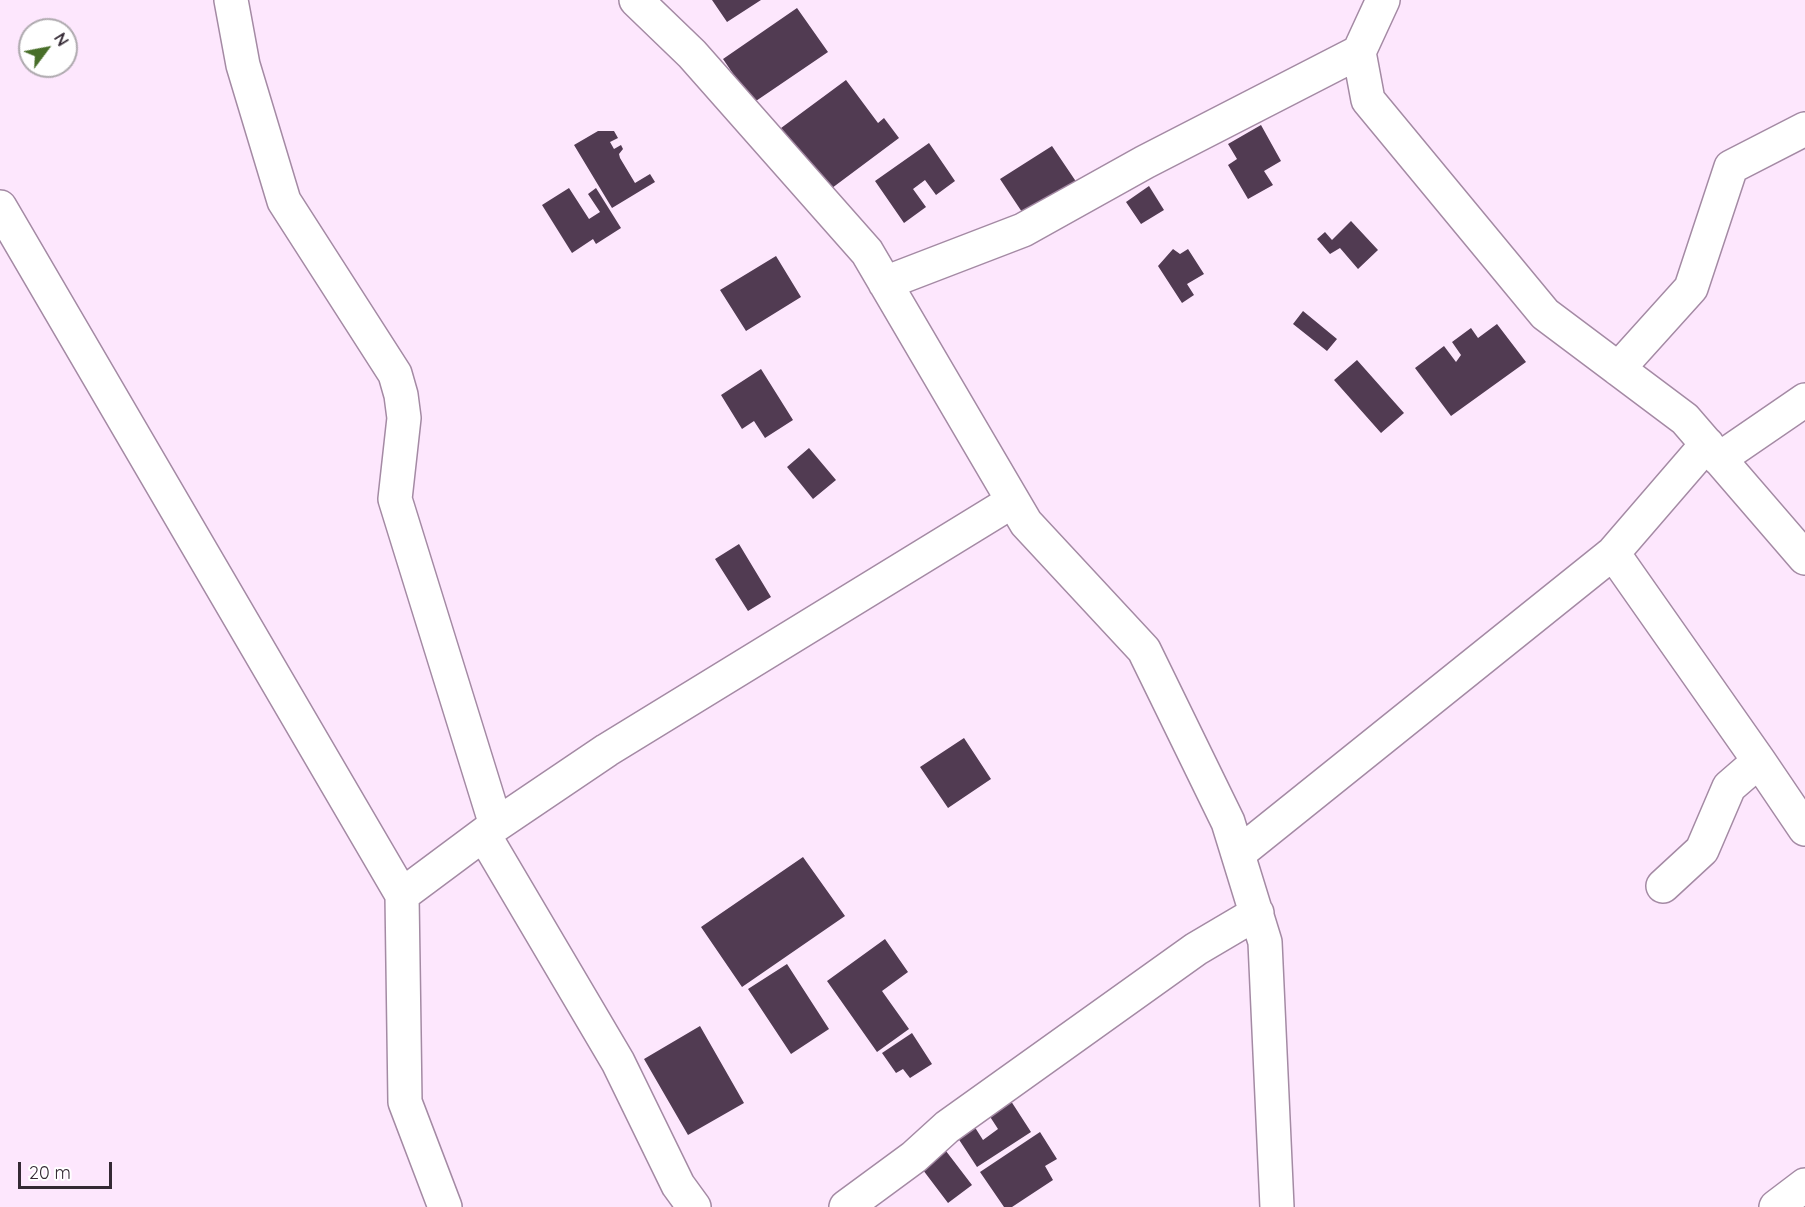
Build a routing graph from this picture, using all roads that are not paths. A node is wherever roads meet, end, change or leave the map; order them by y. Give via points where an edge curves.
1 (231, 0) edge
2 (636, 0) edge
3 (1383, 0) edge
4 (1359, 52) junction
5 (1805, 129) edge
6 (0, 207) edge
7 (885, 283) junction
8 (1618, 369) junction
9 (1805, 400) edge
10 (1713, 452) junction
11 (1013, 501) junction
12 (1613, 553) junction
13 (1805, 558) edge
14 (1759, 761) junction
15 (1805, 829) edge
16 (490, 830) junction
17 (1238, 854) junction
18 (1663, 886) dead end
19 (402, 895) junction
20 (1257, 914) junction
21 (1805, 1185) edge
22 (445, 1207) edge
23 (694, 1207) edge
24 (846, 1207) edge
25 (1277, 1207) edge
26 (1776, 1207) edge

1 - 16 street via 243,64 284,201 395,374 404,418 395,499
2 - 7 street via 692,54 867,252
3 - 4 street
4 - 7 street via 1023,230
4 - 8 street via 1368,100 1545,314
5 - 8 street via 1731,167 1691,288
6 - 19 street
7 - 11 street
8 - 10 street via 1685,419
9 - 10 street
10 - 12 street
10 - 13 street
11 - 16 street via 607,750
11 - 17 street via 1026,523 1144,650 1228,822
12 - 14 street
12 - 17 street
14 - 15 street
14 - 18 street via 1729,787 1702,850
16 - 19 street
16 - 23 street via 618,1062 678,1185
17 - 20 street
19 - 22 street via 405,1102
20 - 24 street via 1196,949 946,1126 914,1157
20 - 25 street via 1265,942
21 - 26 street

